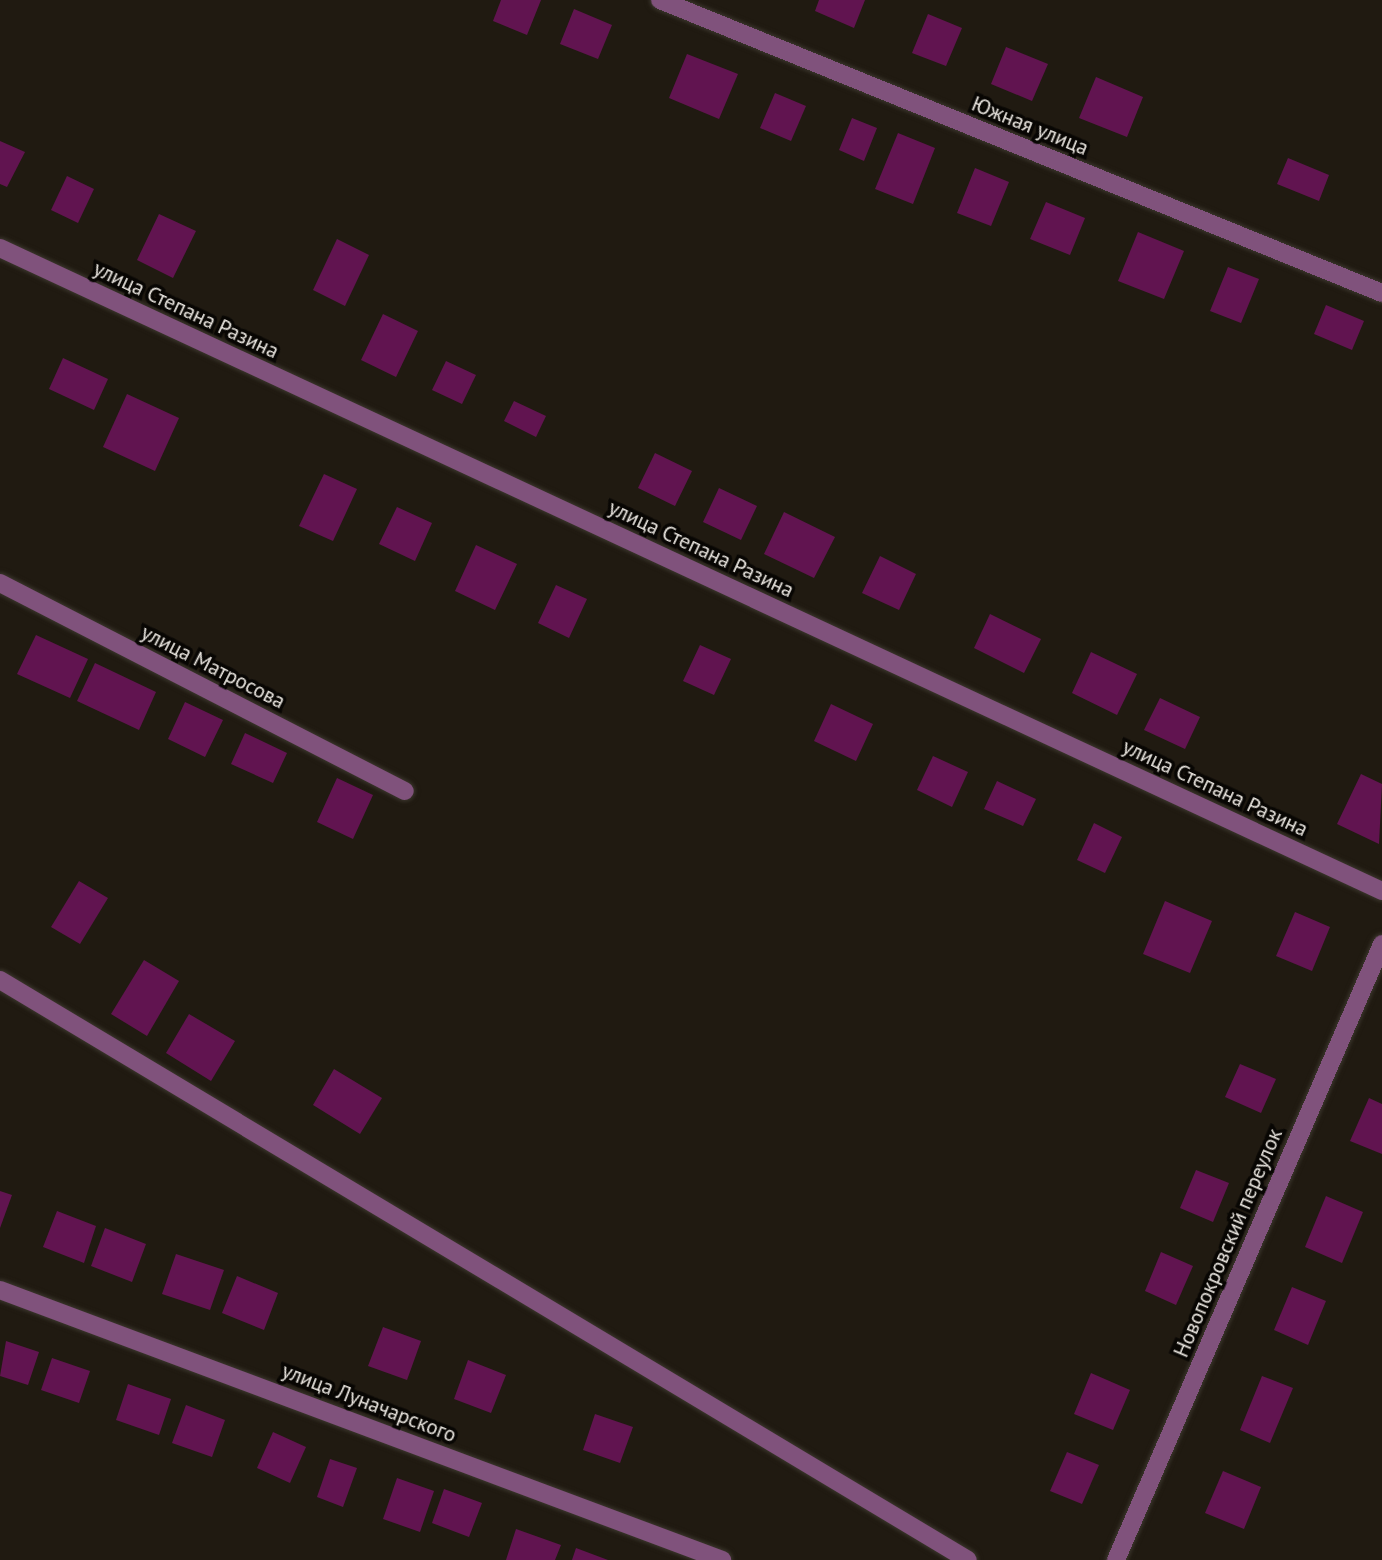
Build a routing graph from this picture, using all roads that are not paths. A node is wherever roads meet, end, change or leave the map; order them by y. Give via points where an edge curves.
1 (660, 0) edge
2 (0, 248) edge
3 (1382, 293) edge
4 (0, 583) edge
5 (405, 791) dead end
6 (1382, 891) edge
7 (1382, 944) edge
8 (0, 980) edge
9 (0, 1290) edge
10 (722, 1560) edge
11 (968, 1560) edge
12 (1116, 1560) edge

1 - 3 street, Южная улица
2 - 6 street, улица Степана Разина
4 - 5 street, улица Матросова
7 - 12 street, Новопокровский переулок
8 - 11 street
9 - 10 street, улица Луначарского

